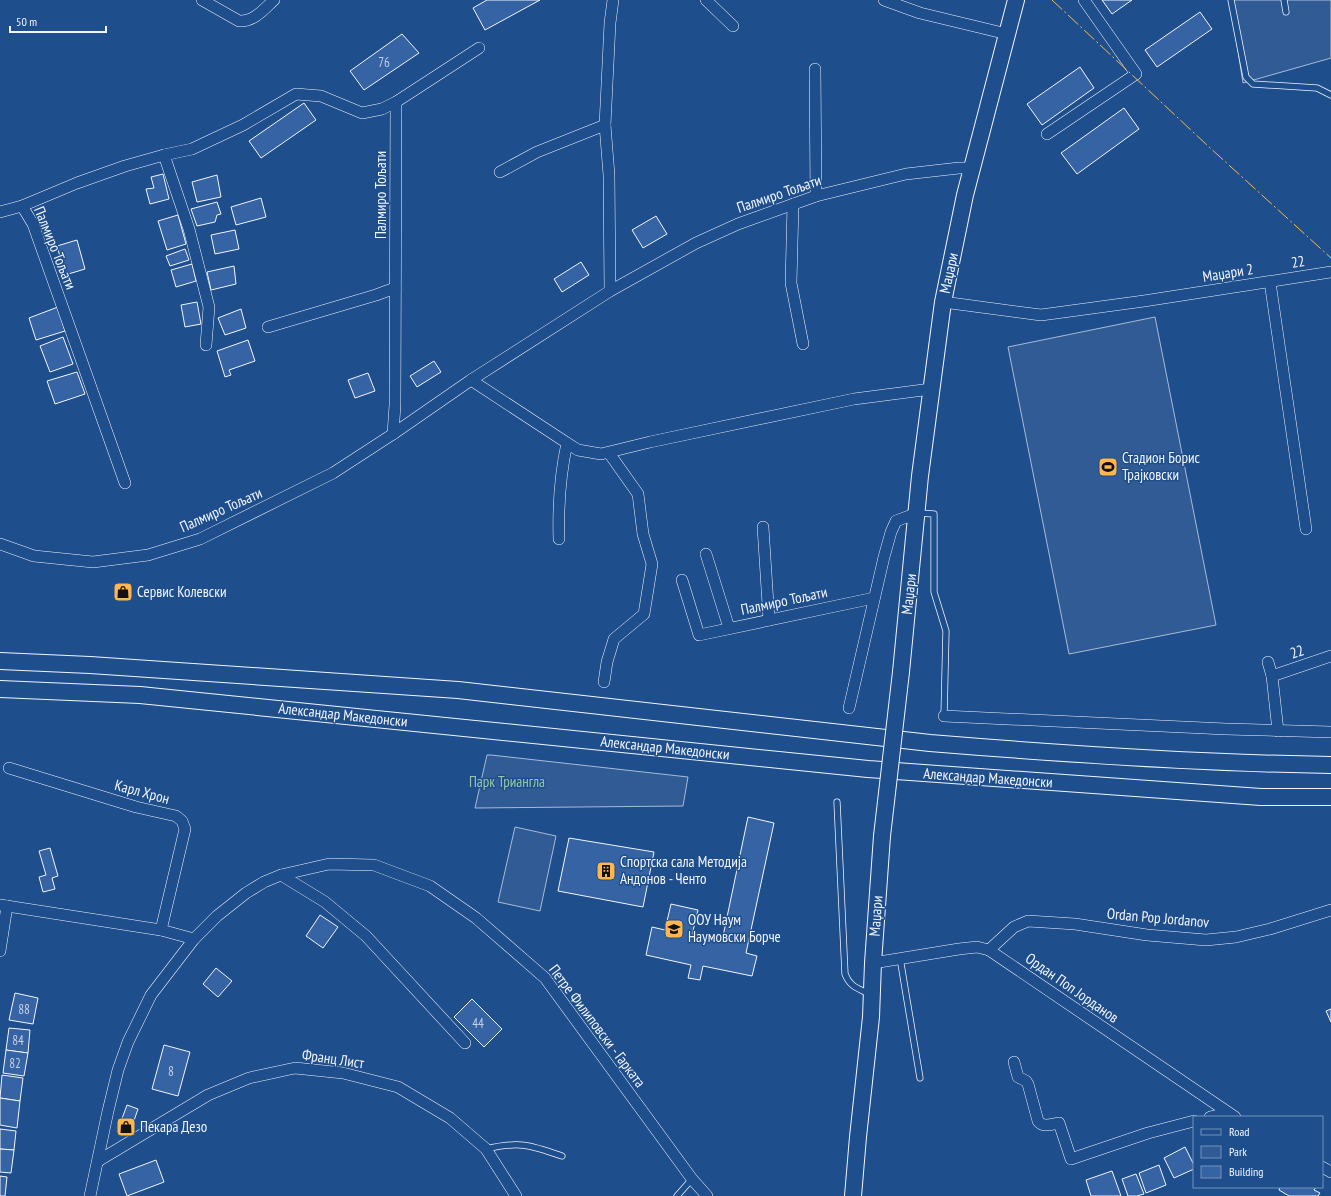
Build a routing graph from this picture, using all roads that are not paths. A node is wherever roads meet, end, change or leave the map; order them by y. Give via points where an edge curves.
1 (202, 0) edge
2 (274, 0) edge
3 (613, 0) edge
4 (706, 0) edge
5 (884, 0) edge
6 (1016, 0) edge
7 (1084, 0) edge
8 (1231, 0) edge
9 (1284, 0) edge
10 (1286, 12) dead end
11 (733, 26) dead end
12 (1007, 34) junction
13 (479, 48) dead end
14 (815, 69) dead end
15 (1331, 95) edge
16 (396, 102) junction
17 (605, 125) junction
18 (1047, 134) dead end
19 (164, 155) junction
20 (972, 168) junction
21 (500, 172) dead end
22 (816, 196) junction
23 (793, 204) junction
24 (22, 206) junction
25 (0, 212) edge
26 (1331, 272) edge
27 (1270, 282) junction
28 (395, 288) junction
29 (610, 291) junction
30 (943, 302) junction
31 (268, 327) dead end
32 (804, 344) dead end
33 (206, 345) dead end
34 (471, 380) junction
35 (931, 389) junction
36 (393, 434) junction
37 (567, 443) junction
38 (609, 453) junction
39 (125, 483) dead end
40 (917, 513) junction
41 (763, 527) dead end
42 (1306, 529) dead end
43 (559, 539) dead end
44 (0, 544) edge
45 (706, 554) dead end
46 (682, 580) dead end
47 (874, 598) junction
48 (769, 620) junction
49 (729, 628) junction
50 (1331, 656) edge
51 (0, 661) edge
52 (1268, 662) dead end
53 (1272, 676) junction
54 (604, 682) dead end
55 (0, 689) edge
56 (849, 708) dead end
57 (944, 716) joint
58 (1278, 731) junction
59 (1331, 732) edge
60 (1331, 765) edge
61 (9, 768) dead end
62 (1331, 796) edge
63 (837, 802) dead end
64 (281, 875) junction
65 (4, 906) edge
66 (1331, 910) edge
67 (161, 930) junction
68 (194, 939) junction
69 (989, 950) junction
70 (0, 951) edge
71 (900, 958) junction
72 (873, 963) junction
73 (872, 995) junction
74 (465, 1043) dead end
75 (1014, 1062) dead end
76 (920, 1078) dead end
77 (1231, 1115) edge
78 (1220, 1116) edge
79 (1193, 1121) edge
80 (486, 1149) junction
81 (562, 1156) dead end
82 (98, 1161) junction
83 (692, 1179) junction
84 (90, 1196) edge
85 (516, 1196) edge
86 (677, 1196) edge
87 (707, 1196) edge
88 (853, 1196) edge

1 - 2 street via 239,21 246,22 257,16
3 - 17 street
4 - 11 street
5 - 12 street via 920,13
6 - 12 street, Маџари
7 - 18 street via 1136,74
8 - 15 lane via 1246,77 1253,84 1317,88
9 - 10 lane
12 - 20 street, Маџари
13 - 16 street, Палмиро Тољати
14 - 22 street
16 - 19 street, Палмиро Тољати via 382,109 362,113 321,96 296,94 219,137 192,149
16 - 28 street, Палмиро Тољати
17 - 21 street via 536,152
17 - 29 street
19 - 24 street, Палмиро Тољати via 124,166
19 - 33 street via 189,230 209,307
20 - 22 street, Палмиро Тољати via 906,174
20 - 30 street, Маџари
22 - 23 street, Палмиро Тољати
23 - 29 street, Палмиро Тољати via 696,243
23 - 32 street via 792,284
24 - 25 street, Палмиро Тољати
24 - 39 street, Палмиро Тољати via 33,224
26 - 27 street, 22
27 - 30 street, Маџари 2 via 1041,315
27 - 42 street, Маџари 2
28 - 31 street
28 - 36 street, Палмиро Тољати
29 - 34 street, Палмиро Тољати
30 - 35 street, Маџари
34 - 36 street, Палмиро Тољати
34 - 37 street
35 - 38 street via 854,399
35 - 40 street, Маџари
36 - 44 street, Палмиро Тољати via 333,473 255,512 200,539 148,555 93,562 34,556
37 - 38 street via 578,450
37 - 43 street via 558,511
38 - 54 street via 638,494 652,564 644,614 614,639
40 - 47 street via 896,521
40 - 57 lane via 934,514 934,592 946,631
40 - 72 street, Маџари, bridge via 882,836
41 - 48 street
45 - 49 street
46 - 49 street, Палмиро Тољати via 699,635
47 - 48 street, Палмиро Тољати
47 - 56 street
48 - 49 street, Палмиро Тољати
50 - 53 street, 22
51 - 60 street, Александар Македонски via 458,690 990,748
52 - 53 street
53 - 58 street
55 - 62 street, Александар Македонски via 140,694 868,770 1261,797
57 - 58 street
58 - 59 street
61 - 67 street, Карл Хрон via 136,807 176,816 182,821 185,829
63 - 73 lane via 845,974 853,986
64 - 68 street, Петре Филиповски - Гарката via 246,893
64 - 74 street via 325,902 366,936
64 - 83 street, Петре Филиповски - Гарката via 329,864 374,865 430,886 476,918 545,978
65 - 67 street
65 - 70 street
66 - 69 street, Ordan Pop Jordanov via 1270,929 1236,937 1206,940 1028,920 1014,927
67 - 68 street
68 - 82 street, Петре Филиповски - Гарката via 151,995 128,1042 118,1070
69 - 71 street, Ордан Поп Јорданов via 977,947
69 - 77 street, Ордан Поп Јорданов
71 - 72 street, Ордан Поп Јорданов
71 - 76 lane
72 - 73 street, Маџари
73 - 88 street, Маџари
75 - 79 street via 1018,1077 1026,1080 1028,1084 1038,1121 1041,1125 1059,1123 1071,1159 1148,1133
77 - 78 street
80 - 81 lane via 505,1144 522,1144
80 - 82 street, Франц Лист via 450,1118 398,1087 343,1073 295,1068 249,1078 208,1095
80 - 85 street, Франц Лист
82 - 84 street, Петре Филиповски - Гарката
83 - 86 lane
83 - 87 street, Петре Филиповски - Гарката

